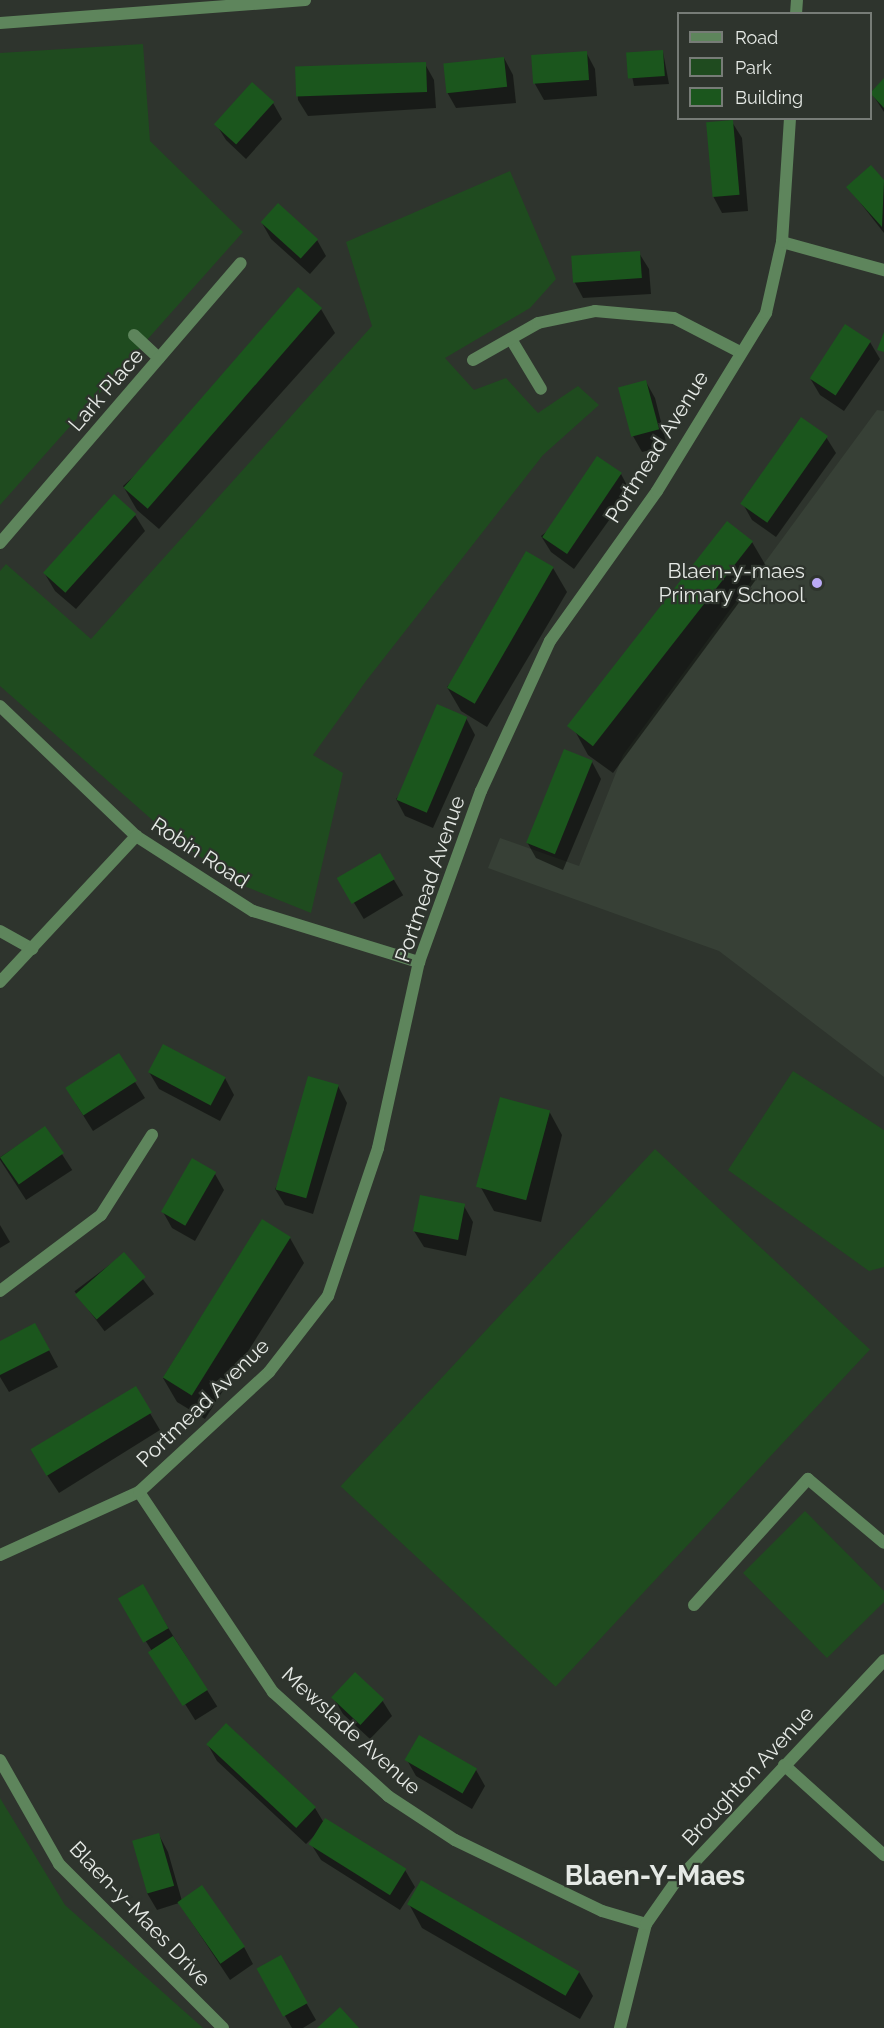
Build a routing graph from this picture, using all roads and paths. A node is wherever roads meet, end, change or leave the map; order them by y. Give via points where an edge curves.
1 (305, 0) edge
2 (0, 23) edge
3 (790, 120) edge
4 (782, 242) junction
5 (241, 263) dead end
6 (884, 270) edge
7 (134, 334) dead end
8 (511, 339) junction
9 (740, 352) junction
10 (159, 358) junction
11 (473, 360) dead end
12 (541, 389) dead end
13 (0, 543) edge
14 (0, 706) edge
15 (136, 836) junction
16 (0, 931) edge
17 (32, 949) junction
18 (419, 962) junction
19 (0, 982) edge
20 (152, 1135) dead end
21 (0, 1291) edge
22 (139, 1492) junction
23 (884, 1543) edge
24 (0, 1555) edge
25 (694, 1605) dead end
26 (884, 1660) edge
27 (0, 1760) edge
28 (784, 1765) junction
29 (884, 1855) edge
30 (646, 1924) junction
31 (223, 2028) edge
32 (620, 2028) edge

1 - 2 street
3 - 4 street, Portmead Avenue
4 - 6 street
4 - 9 street, Portmead Avenue via 766,313
5 - 10 street, Lark Place
7 - 10 street
8 - 9 street via 538,323 595,311 674,318
8 - 11 street
8 - 12 street
9 - 18 street, Portmead Avenue via 657,491 550,641 481,790
10 - 13 street, Lark Place
14 - 15 street, Robin Road
15 - 17 street
15 - 18 street, Robin Road via 253,911
16 - 17 street
17 - 19 street
18 - 22 street, Portmead Avenue via 378,1148 328,1296 268,1372
20 - 21 street via 101,1215
22 - 24 street, Portmead Avenue
22 - 30 street, Mewslade Avenue via 273,1692 388,1796 455,1840 602,1911
23 - 25 street via 808,1479
26 - 28 street, Broughton Avenue
27 - 31 street, Blaen-y-Maes Drive via 58,1864
28 - 29 street
28 - 30 street, Broughton Avenue via 674,1884
30 - 32 street, Broughton Avenue

